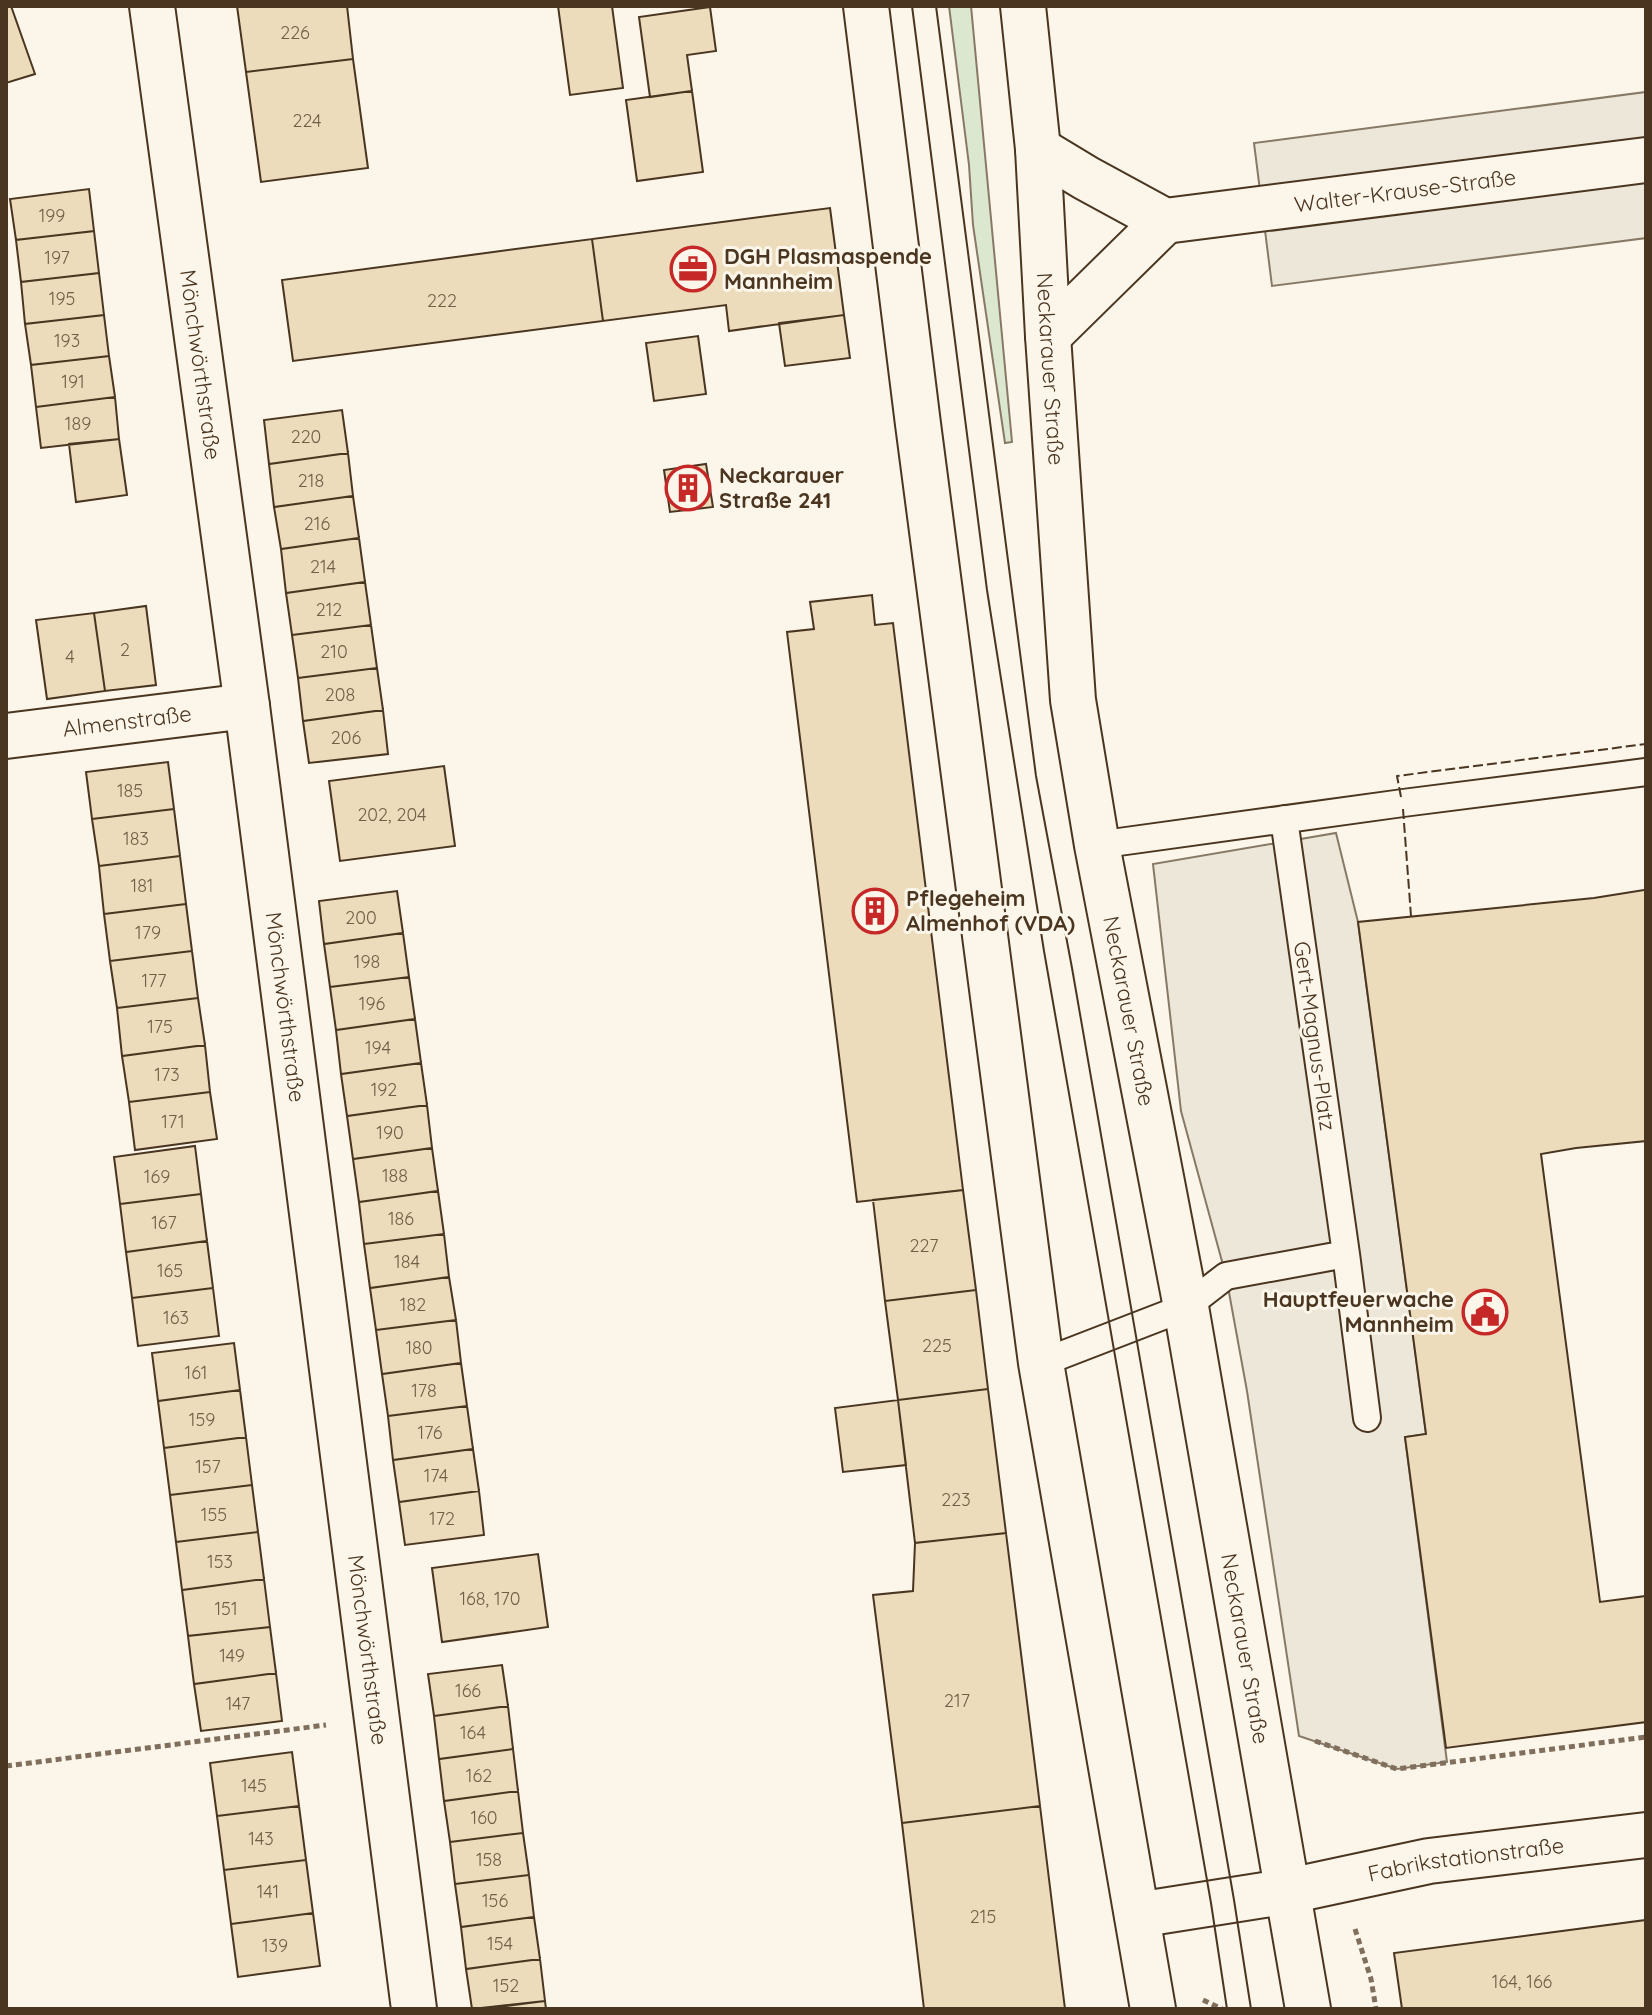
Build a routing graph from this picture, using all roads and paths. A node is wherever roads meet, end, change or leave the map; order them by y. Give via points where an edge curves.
1 (152, 6) edge
2 (866, 6) edge
3 (1023, 6) edge
4 (1038, 149) junction
5 (1646, 160) edge
6 (1165, 221) junction
7 (1048, 336) junction
8 (247, 706) junction
9 (6, 736) edge
10 (1646, 772) edge
11 (1284, 819) junction
12 (1097, 845) junction
13 (1346, 1254) junction
14 (1186, 1307) junction
15 (1041, 1363) junction
16 (1367, 1418) dead end
17 (377, 1719) junction
18 (1646, 1737) edge
19 (1313, 1741) dead end
20 (6, 1766) edge
21 (1646, 1835) edge
22 (1289, 1891) junction
23 (1137, 1915) junction
24 (414, 2009) edge
25 (1153, 2009) edge
26 (1308, 2009) edge

1 - 8 main road, Mönchwörthstraße
2 - 15 main road
3 - 4 main road, Neckarauer Straße
4 - 6 main road
4 - 7 main road, Neckarauer Straße
5 - 6 main road, Walter-Krause-Straße
6 - 7 main road
7 - 12 main road, Neckarauer Straße via 1073,700
8 - 9 main road, Almenstraße
8 - 17 main road, Mönchwörthstraße
10 - 11 lane
11 - 12 lane
11 - 13 lane, Gert-Magnus-Platz
12 - 14 main road, Neckarauer Straße
13 - 14 lane via 1226,1276
13 - 16 lane, Gert-Magnus-Platz
14 - 15 lane
14 - 22 main road, Neckarauer Straße
15 - 23 main road
17 - 20 path
17 - 24 main road, Mönchwörthstraße
18 - 19 path via 1397,1769
21 - 22 main road, Fabrikstationstraße via 1429,1861
22 - 23 main road, Fabrikstationstraße
22 - 26 main road, Neckarauer Straße
23 - 25 main road

